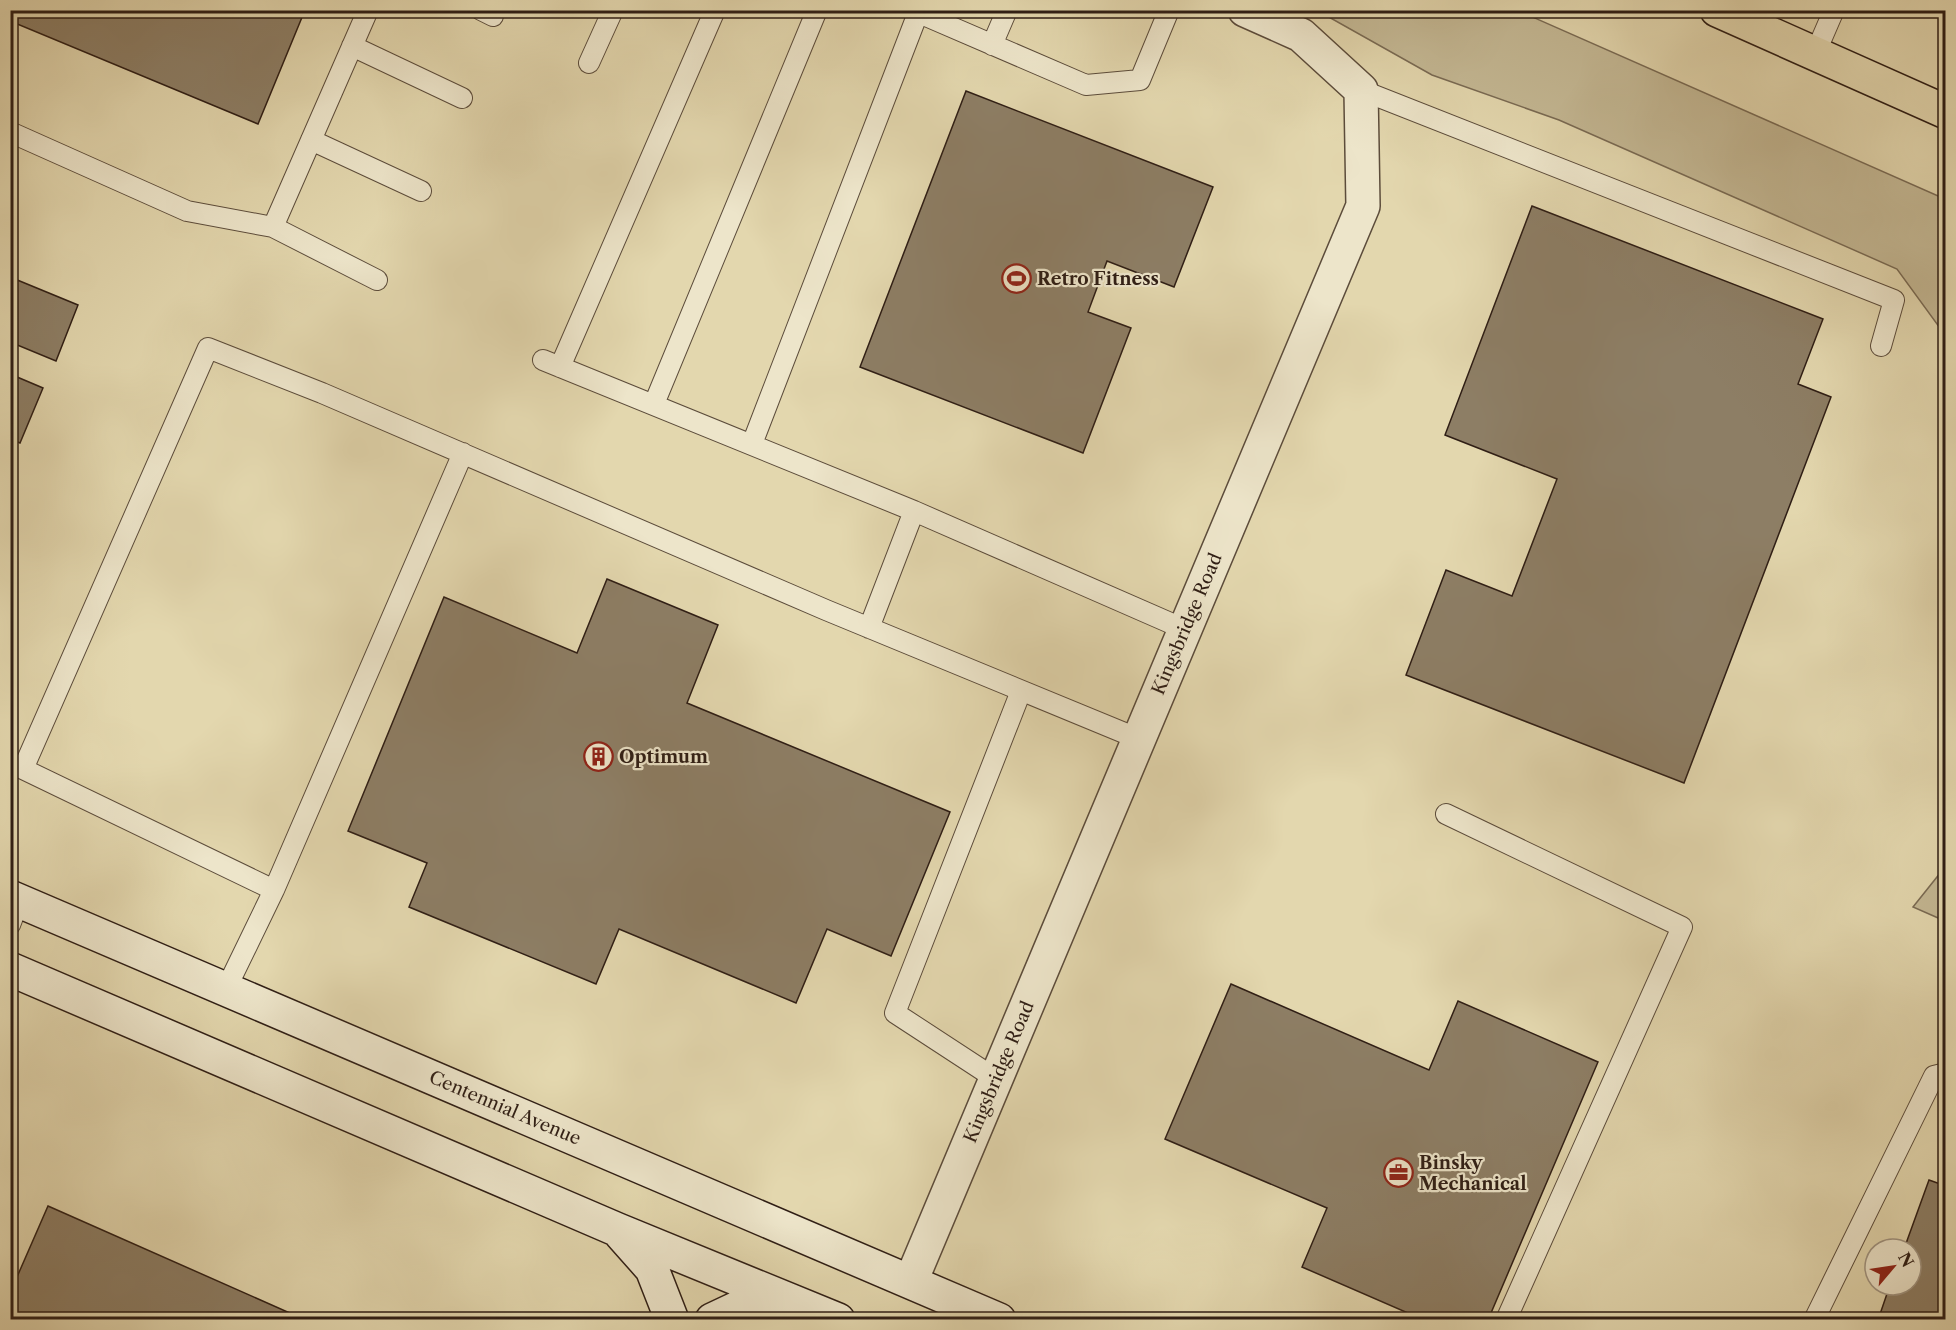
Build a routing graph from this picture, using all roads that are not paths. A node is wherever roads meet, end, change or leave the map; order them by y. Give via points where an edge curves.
1 (368, 10) edge
2 (613, 10) edge
3 (714, 10) edge
4 (818, 10) edge
5 (1007, 10) edge
6 (1169, 10) edge
7 (1245, 10) edge
8 (1717, 10) edge
9 (1834, 10) edge
10 (915, 12) edge
11 (992, 45) junction
12 (352, 46) junction
13 (1815, 54) junction
14 (589, 63) dead end
15 (1361, 90) junction
16 (462, 98) dead end
17 (1946, 112) edge
18 (10, 132) edge
19 (311, 140) junction
20 (421, 191) dead end
21 (273, 227) junction
22 (377, 280) dead end
23 (1881, 346) dead end
24 (654, 405) junction
25 (752, 444) junction
26 (463, 453) junction
27 (914, 511) junction
28 (869, 628) junction
29 (1185, 629) junction
30 (1021, 691) junction
31 (1139, 739) junction
32 (1446, 814) dead end
33 (274, 890) junction
34 (13, 907) edge
35 (10, 969) edge
36 (226, 989) junction
37 (1946, 1073) edge
38 (996, 1079) junction
39 (618, 1230) junction
40 (911, 1281) junction
41 (794, 1300) junction
42 (672, 1320) edge
43 (712, 1320) edge
44 (838, 1320) edge
45 (999, 1320) edge
46 (1506, 1320) edge
47 (1814, 1320) edge

1 - 12 lane
2 - 14 lane
3 - 24 lane via 552,363
4 - 24 lane
5 - 11 lane
6 - 11 lane via 1140,80 1086,85
7 - 15 main road via 1301,35
8 - 13 highway
9 - 13 lane
10 - 11 lane
10 - 25 lane
12 - 16 lane
12 - 19 lane
13 - 17 highway
15 - 23 lane via 1894,300
15 - 29 main road, Kingsbridge Road via 1363,206
18 - 21 lane via 187,211
19 - 20 lane
19 - 21 lane
21 - 22 lane
24 - 25 lane
25 - 27 lane
26 - 28 lane
26 - 33 lane
26 - 33 lane via 208,348 23,769
27 - 28 lane
27 - 29 lane
28 - 30 lane
29 - 31 main road, Kingsbridge Road
30 - 31 lane
30 - 38 lane via 895,1013
31 - 38 main road, Kingsbridge Road
32 - 46 lane via 1682,927
33 - 36 lane
34 - 36 main road, Centennial Avenue
35 - 39 main road
36 - 40 main road, Centennial Avenue
37 - 47 lane via 1934,1076
38 - 40 main road, Kingsbridge Road
39 - 41 main road
39 - 42 main road via 652,1269
40 - 45 main road, Centennial Avenue
41 - 43 main road via 746,1304
41 - 44 main road

